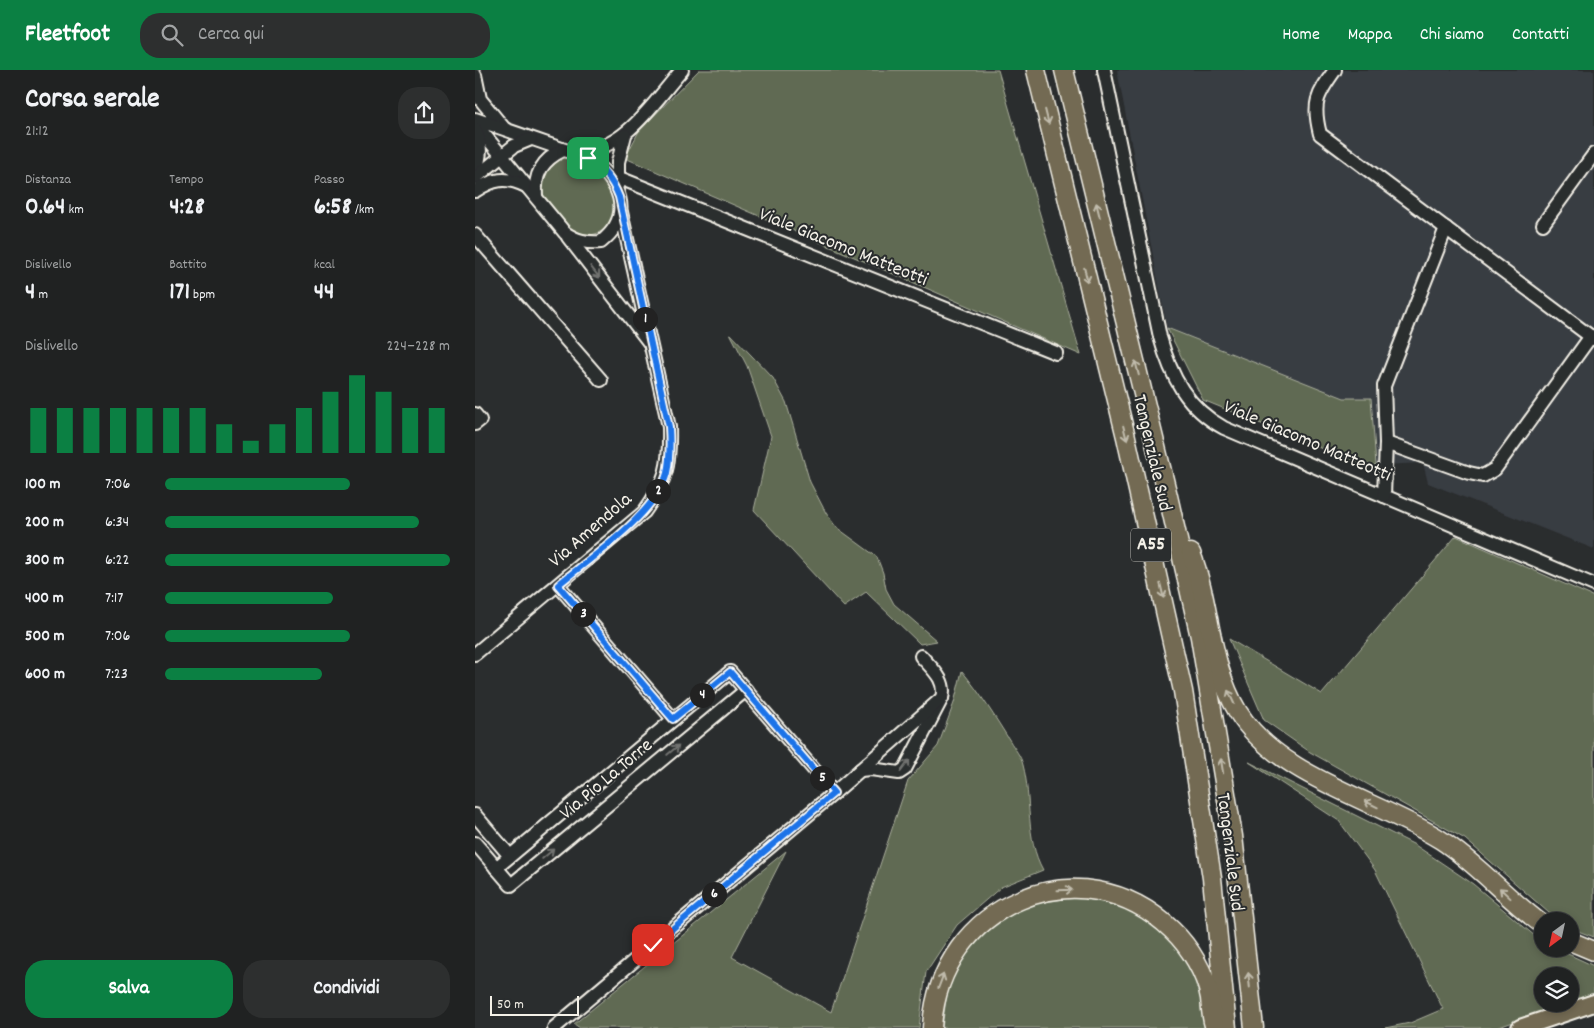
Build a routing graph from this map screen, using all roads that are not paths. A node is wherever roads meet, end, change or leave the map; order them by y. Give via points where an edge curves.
1 (682, 70) edge
2 (1036, 70) edge
3 (1064, 70) edge
4 (1104, 70) edge
5 (1335, 70) edge
6 (475, 75) edge
7 (475, 119) edge
8 (475, 128) edge
9 (507, 130) junction
10 (625, 135) junction
11 (531, 139) junction
12 (569, 152) junction
13 (1594, 154) edge
14 (501, 157) junction
15 (475, 173) edge
16 (617, 177) junction
17 (475, 178) edge
18 (527, 186) junction
19 (475, 191) edge
20 (536, 197) junction
21 (619, 197) junction
22 (621, 212) junction
23 (1543, 224) dead end
24 (1446, 228) junction
25 (565, 233) junction
26 (475, 235) edge
27 (1592, 337) edge
28 (651, 345) junction
29 (1056, 353) dead end
30 (601, 380) dead end
31 (475, 414) edge
32 (475, 424) edge
33 (1386, 443) junction
34 (1169, 496) junction
35 (1384, 496) junction
36 (558, 585) junction
37 (1594, 585) edge
38 (475, 654) edge
39 (921, 656) dead end
40 (746, 690) junction
41 (942, 698) junction
42 (673, 719) junction
43 (901, 734) junction
44 (917, 747) junction
45 (860, 770) junction
46 (834, 793) junction
47 (475, 816) edge
48 (475, 843) edge
49 (510, 856) junction
50 (496, 868) junction
51 (1534, 918) edge
52 (1579, 945) edge
53 (1594, 951) edge
54 (1594, 1002) edge
55 (555, 1028) edge
56 (932, 1028) edge
57 (1215, 1028) edge
58 (1227, 1028) edge
59 (1254, 1028) edge
60 (1520, 1028) edge

1 - 10 street
2 -> 58 highway, Tangenziale Sud / A55 via 1128,446 1181,682 1212,878
34 -> 3 highway, Tangenziale Sud / A55
4 - 35 street, Viale Giacomo Matteotti via 1160,337 1174,379 1196,409 1224,428
5 - 24 street via 1320,90 1316,106 1320,134
6 - 9 street via 480,100
7 - 9 street
8 - 14 street via 483,133
8 - 15 street via 481,148
9 - 11 street
10 - 12 street via 603,148
10 - 16 street
11 - 12 street
11 - 14 street via 514,146
12 - 20 street via 543,163 536,181
12 - 21 street via 588,158 605,172
13 - 23 street
14 - 17 street
14 - 18 street
16 - 21 street
16 - 29 street, Viale Giacomo Matteotti
18 - 19 street via 497,180
18 - 20 street
20 - 25 street
21 - 22 street
22 - 25 street via 618,224 601,242 577,241
22 - 28 street, Via Amendola
24 - 27 street
24 - 33 street via 1384,386
25 -> 28 street, Via Amendola
26 - 30 street
27 - 33 street via 1495,469 1483,476
28 - 36 street, Via Amendola via 669,427 670,451 666,474 644,512
31 - 32 street via 480,420
33 - 35 street
51 -> 34 highway via 1483,872 1441,840 1309,773 1267,745 1251,729 1238,712 1220,672 1201,578
59 -> 34 highway, Tangenziale Sud / A55 via 1223,768 1200,637
35 - 37 street, Viale Giacomo Matteotti
36 - 38 street, Via Amendola
36 - 42 street
39 - 41 street via 943,682
40 - 42 street, Via Pio La Torre via 730,672
40 - 46 street
50 -> 40 street, Via Pio La Torre via 511,885
41 - 43 street
41 - 44 street
42 - 49 street, Via Pio La Torre
43 - 44 street via 913,735
43 - 45 street
45 -> 44 street via 899,773 905,769
45 - 46 street
46 - 55 street
47 - 49 street
48 - 50 street, Via Pio La Torre
49 - 50 street, Via Pio La Torre
52 - 53 highway
54 - 60 main road
56 -> 57 highway via 935,996 942,978 974,930 1020,898 1074,889 1103,892 1132,901 1172,930 1201,972

